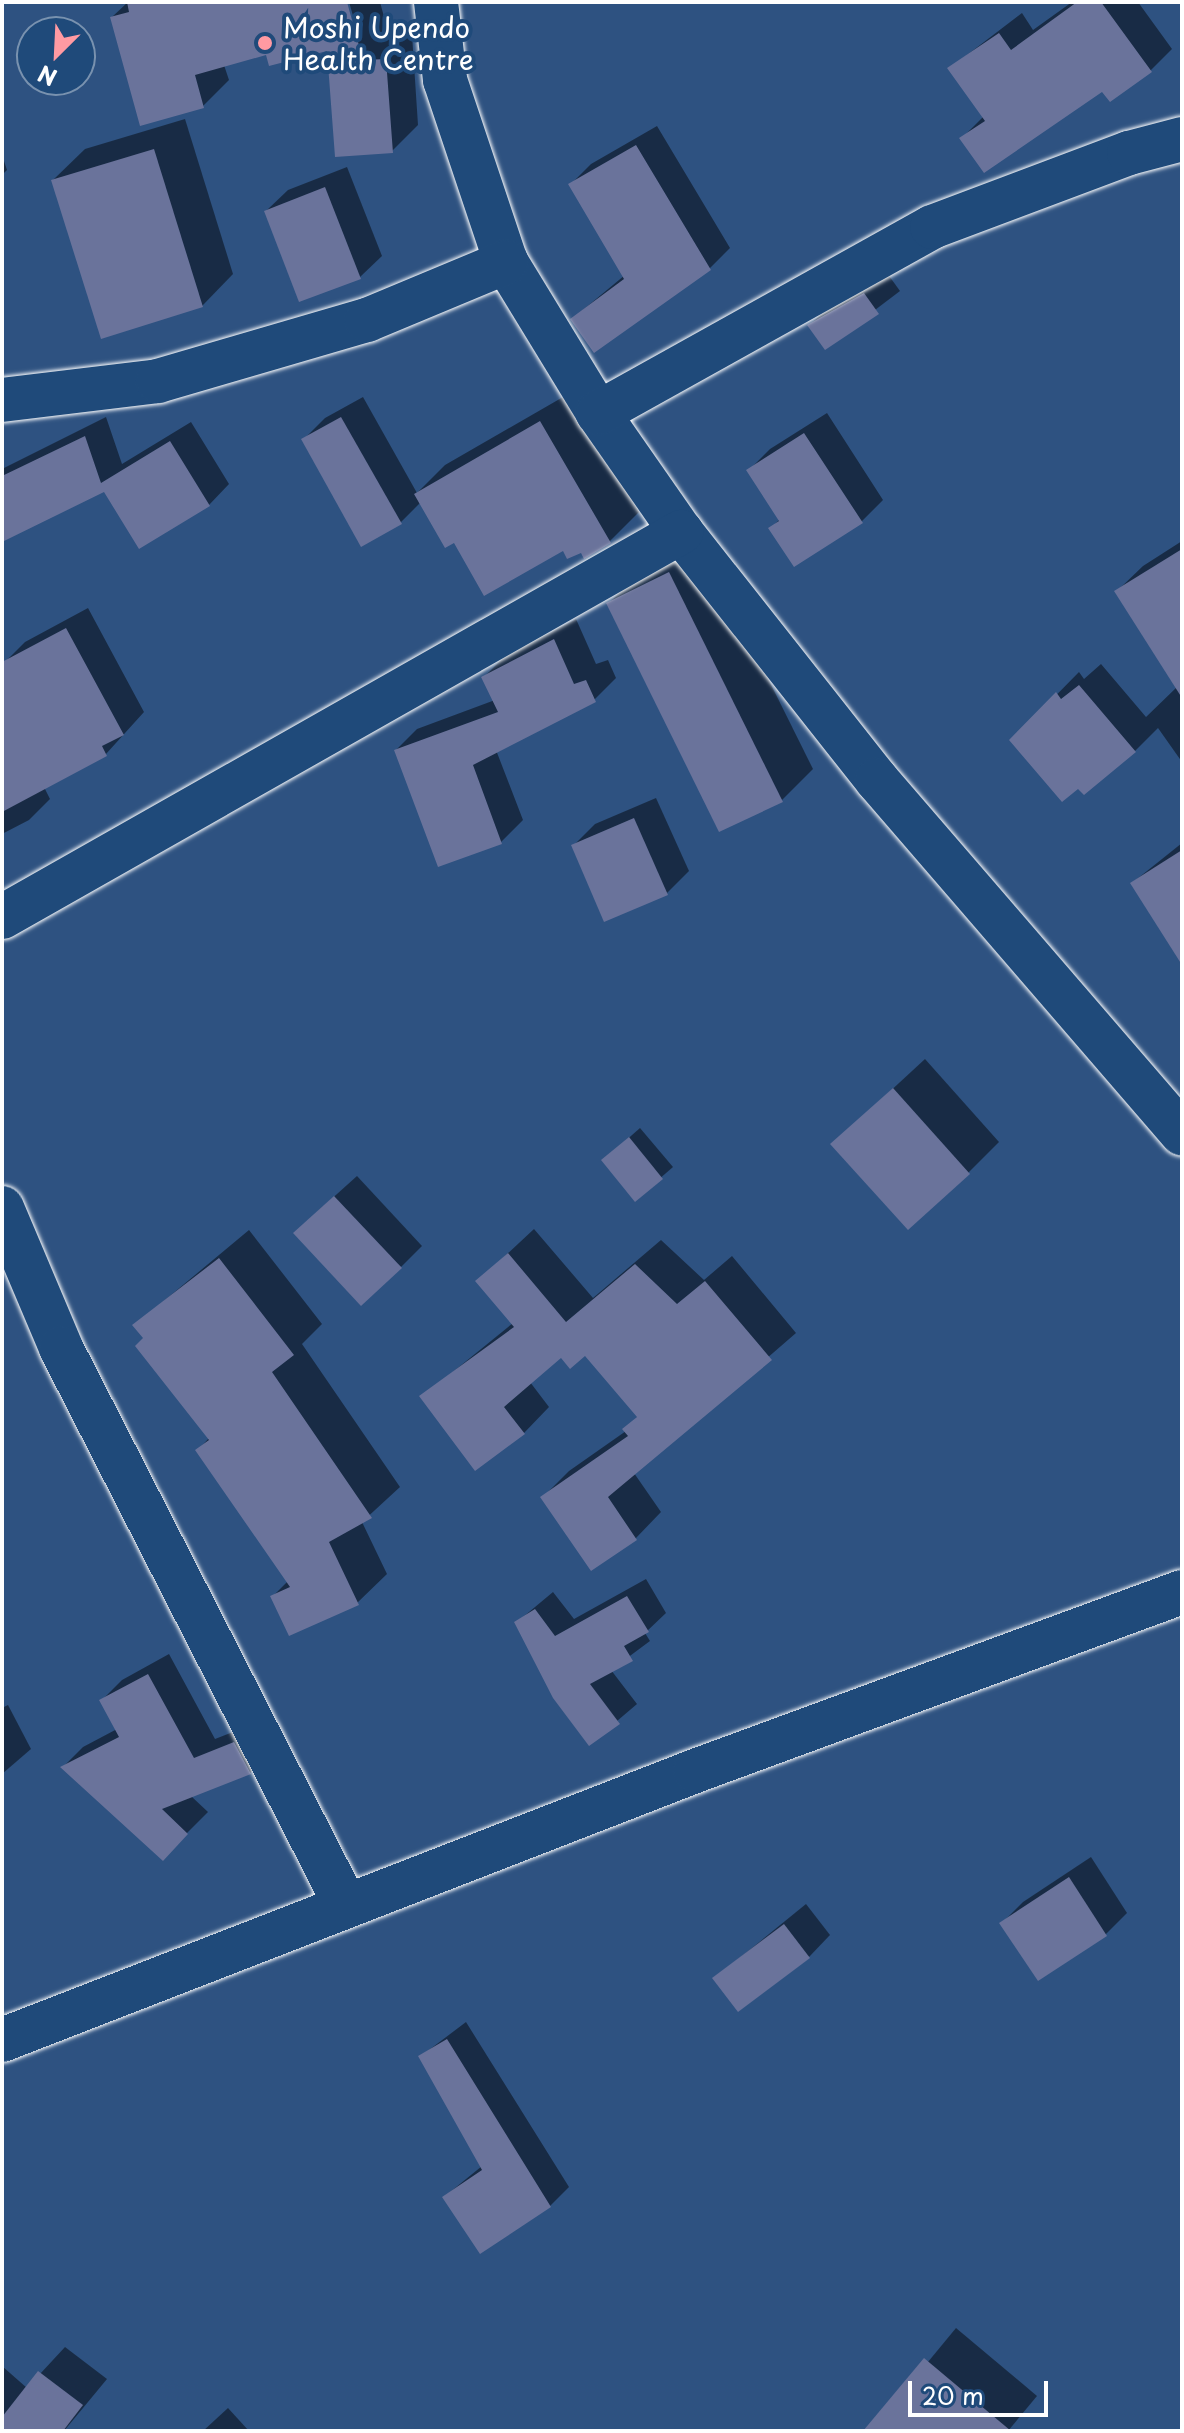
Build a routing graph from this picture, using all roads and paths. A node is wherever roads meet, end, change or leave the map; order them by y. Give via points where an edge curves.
1 (436, 2) edge
2 (1182, 139) edge
3 (506, 262) junction
4 (2, 400) edge
5 (598, 413) junction
6 (681, 532) junction
7 (2, 917) edge
8 (1182, 1133) edge
9 (2, 1208) edge
10 (1182, 1592) edge
11 (346, 1906) junction
12 (2, 2040) edge

1 - 3 street via 445,80
2 - 5 street via 1129,153 932,227
3 - 4 street via 367,320 158,381
3 - 5 street
5 - 6 street
6 - 7 street
6 - 8 street via 877,780
9 - 11 street via 61,1348
10 - 11 street
11 - 12 street

